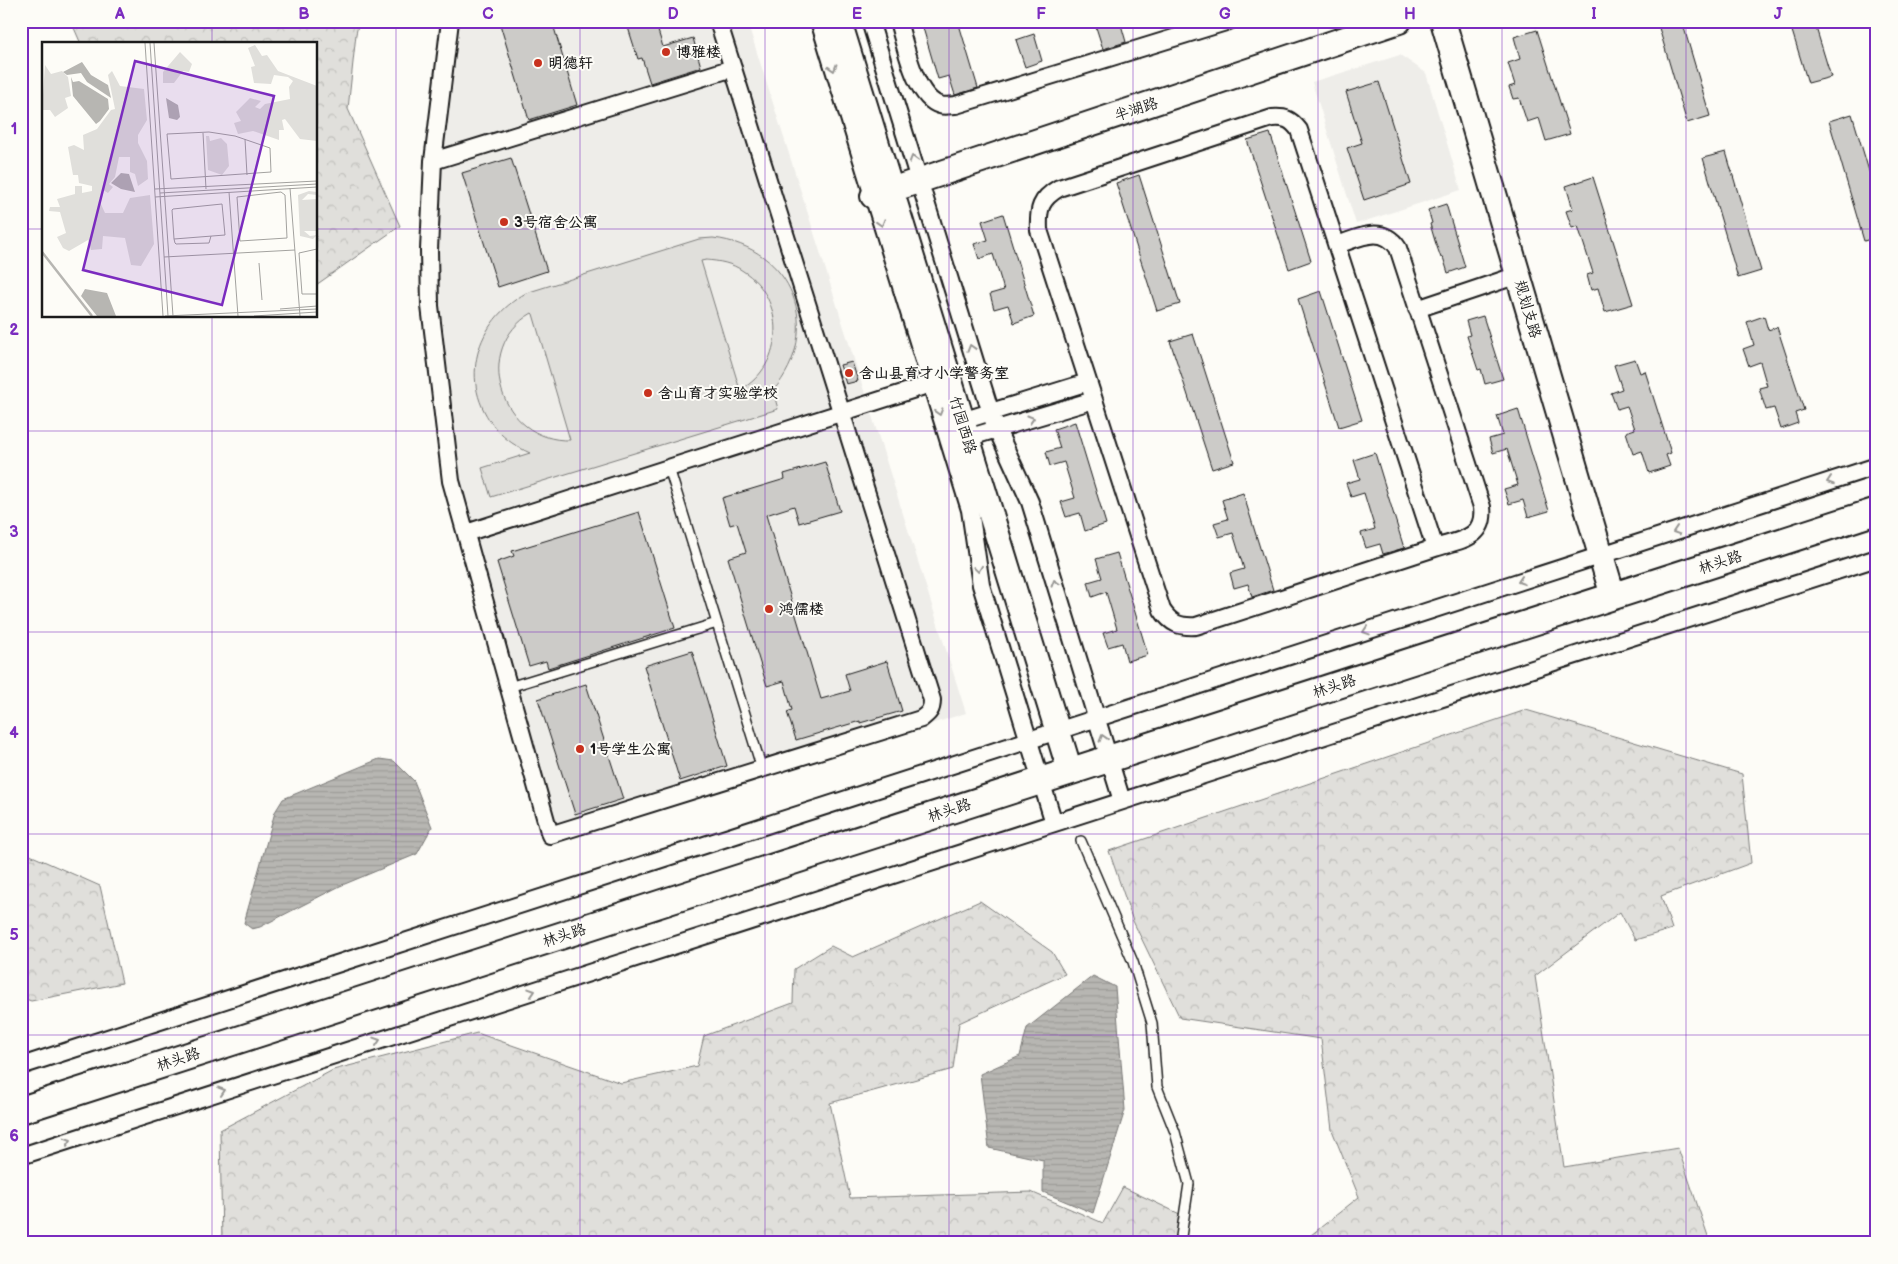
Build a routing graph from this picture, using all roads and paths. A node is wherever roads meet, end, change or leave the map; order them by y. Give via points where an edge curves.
1 (450, 21) edge
2 (718, 21) edge
3 (819, 21) edge
4 (840, 21) edge
5 (870, 21) edge
6 (898, 21) edge
7 (1229, 21) edge
8 (1399, 21) edge
9 (1443, 21) edge
10 (733, 68) junction
11 (433, 161) junction
12 (920, 181) junction
13 (882, 193) junction
14 (1337, 245) junction
15 (1518, 275) junction
16 (1417, 309) junction
17 (949, 378) junction
18 (1088, 382) junction
19 (1094, 400) junction
20 (990, 412) junction
21 (842, 413) junction
22 (997, 429) junction
23 (965, 430) junction
24 (1877, 466) edge
25 (669, 468) junction
26 (1877, 511) edge
27 (466, 533) junction
28 (1435, 548) junction
29 (1601, 555) junction
30 (1877, 558) edge
31 (1613, 596) junction
32 (717, 623) junction
33 (509, 687) junction
34 (1097, 718) junction
35 (1057, 731) junction
36 (1028, 740) junction
37 (1109, 759) junction
38 (762, 769) junction
39 (1070, 771) junction
40 (1040, 781) junction
41 (1122, 801) junction
42 (1054, 823) junction
43 (1081, 841) dead end
44 (21, 1066) edge
45 (21, 1110) edge
46 (21, 1156) edge
47 (1180, 1243) edge

1 - 11 street
2 - 10 street
3 -> 13 street
4 - 13 street, 竹园西路
12 -> 5 street
6 - 7 street via 918,85 927,98 940,105 956,106
8 - 12 street, 半湖路
9 - 15 street, 规划支路
10 - 11 street
10 - 21 street
11 - 27 street via 430,306 451,481
12 - 13 street, 半湖路
20 -> 12 street
13 - 17 street, 竹园西路
13 -> 36 street via 970,510 981,585
14 - 16 street via 1374,234 1392,239 1398,248
14 - 18 street via 1299,130 1292,121 1283,117 1058,188 1048,194 1040,205 1039,230
14 - 28 street
15 - 16 street
15 - 29 street, 规划支路
16 - 28 street via 1483,516 1475,533
17 - 21 street
17 - 23 street, 竹园西路
18 - 19 street
18 - 20 street
22 -> 19 street
19 - 28 street via 1162,610 1177,625 1196,626
20 - 22 street
20 - 23 street
21 - 25 street
21 - 38 street via 932,707 921,719
22 - 23 street
34 -> 22 street via 1030,502
23 - 35 street, 竹园西路
24 -> 29 street
25 - 27 street
25 - 32 lane
26 - 31 main road, 林头路
27 - 33 street
29 - 31 street, 规划支路
29 -> 34 street
30 - 41 street
31 - 37 main road, 林头路
32 - 33 lane
32 - 38 lane
33 - 38 street via 550,835
34 - 35 street
37 -> 34 street
35 - 36 street
35 - 39 street, 竹园西路
36 - 40 street
36 - 44 street
37 - 39 main road, 林头路
37 - 41 street
39 - 40 main road, 林头路
40 - 42 street
40 - 45 main road, 林头路
41 - 42 street
46 -> 42 street
43 - 47 lane via 1133,962 1152,1023 1157,1087 1175,1132 1189,1184

